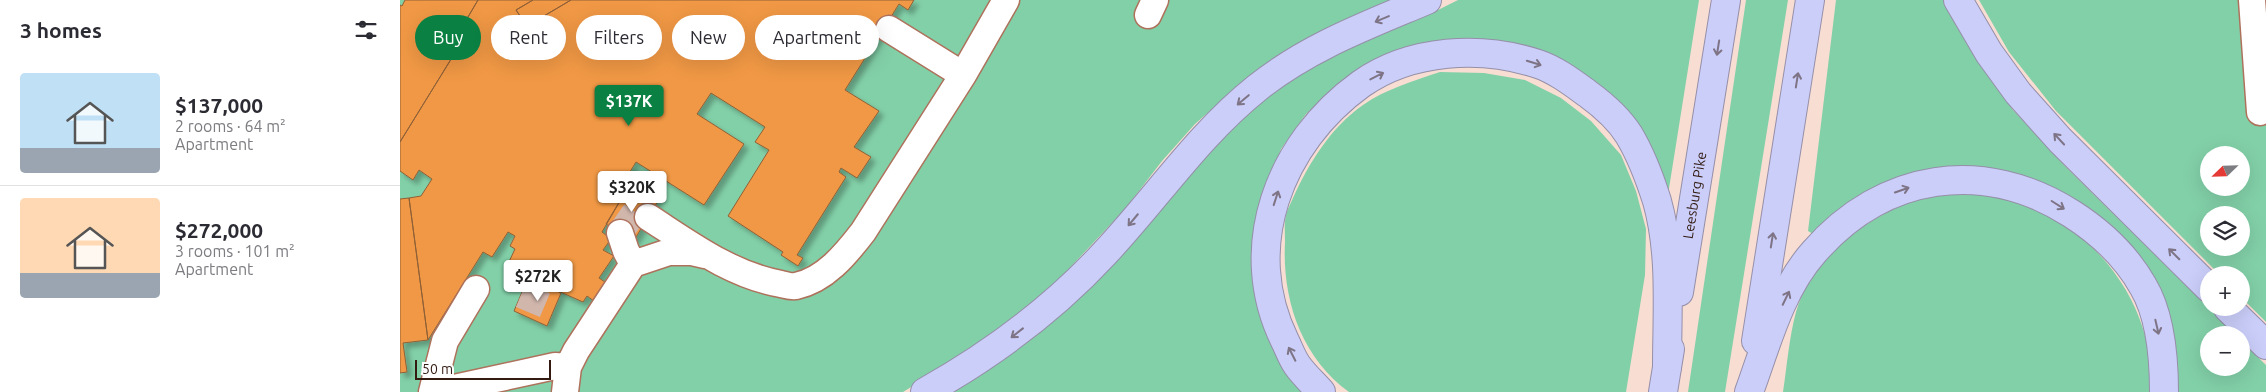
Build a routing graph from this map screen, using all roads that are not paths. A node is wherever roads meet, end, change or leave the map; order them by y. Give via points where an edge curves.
1 (1006, 0) edge
2 (1427, 0) edge
3 (1726, 0) edge
4 (1810, 0) edge
5 (1958, 0) edge
6 (2252, 0) edge
7 (890, 29) dead end
8 (963, 75) junction
9 (2260, 112) dead end
10 (648, 217) tunnel mouth
11 (620, 234) dead end
12 (708, 255) junction
13 (633, 264) junction
14 (2200, 279) edge
15 (476, 289) dead end
16 (2236, 316) edge
17 (2266, 345) edge
18 (568, 367) junction
19 (1665, 379) edge
20 (432, 392) edge
21 (436, 392) edge
22 (565, 392) edge
23 (925, 392) edge
24 (1321, 392) edge
25 (1748, 392) edge
26 (2164, 392) edge

1 - 8 lane
2 -> 23 highway via 1339,37 1259,87 1210,130 1074,285 998,348
3 -> 19 highway, Leesburg Pike
25 -> 4 highway
14 -> 5 highway via 2060,140 2018,93 1989,54
6 - 9 lane
7 - 8 lane
8 - 12 lane via 863,232 845,255 820,276 794,286 756,280
10 - 12 lane
11 - 13 lane
12 - 13 lane via 670,252
13 - 18 lane via 600,311
15 - 20 lane via 445,341
16 - 17 highway
18 - 21 lane via 555,366
18 - 22 lane
24 -> 19 highway via 1297,365 1278,326 1266,285 1264,243 1275,197 1290,162 1310,132 1362,84 1396,66 1465,52 1501,54 1540,64 1570,80 1604,106 1628,134 1644,164 1665,240
25 -> 26 highway via 1796,276 1813,252 1838,228 1866,207 1899,190 1939,180 1977,179 2012,186 2051,201 2089,225 2120,253 2144,287 2156,321 2164,357

